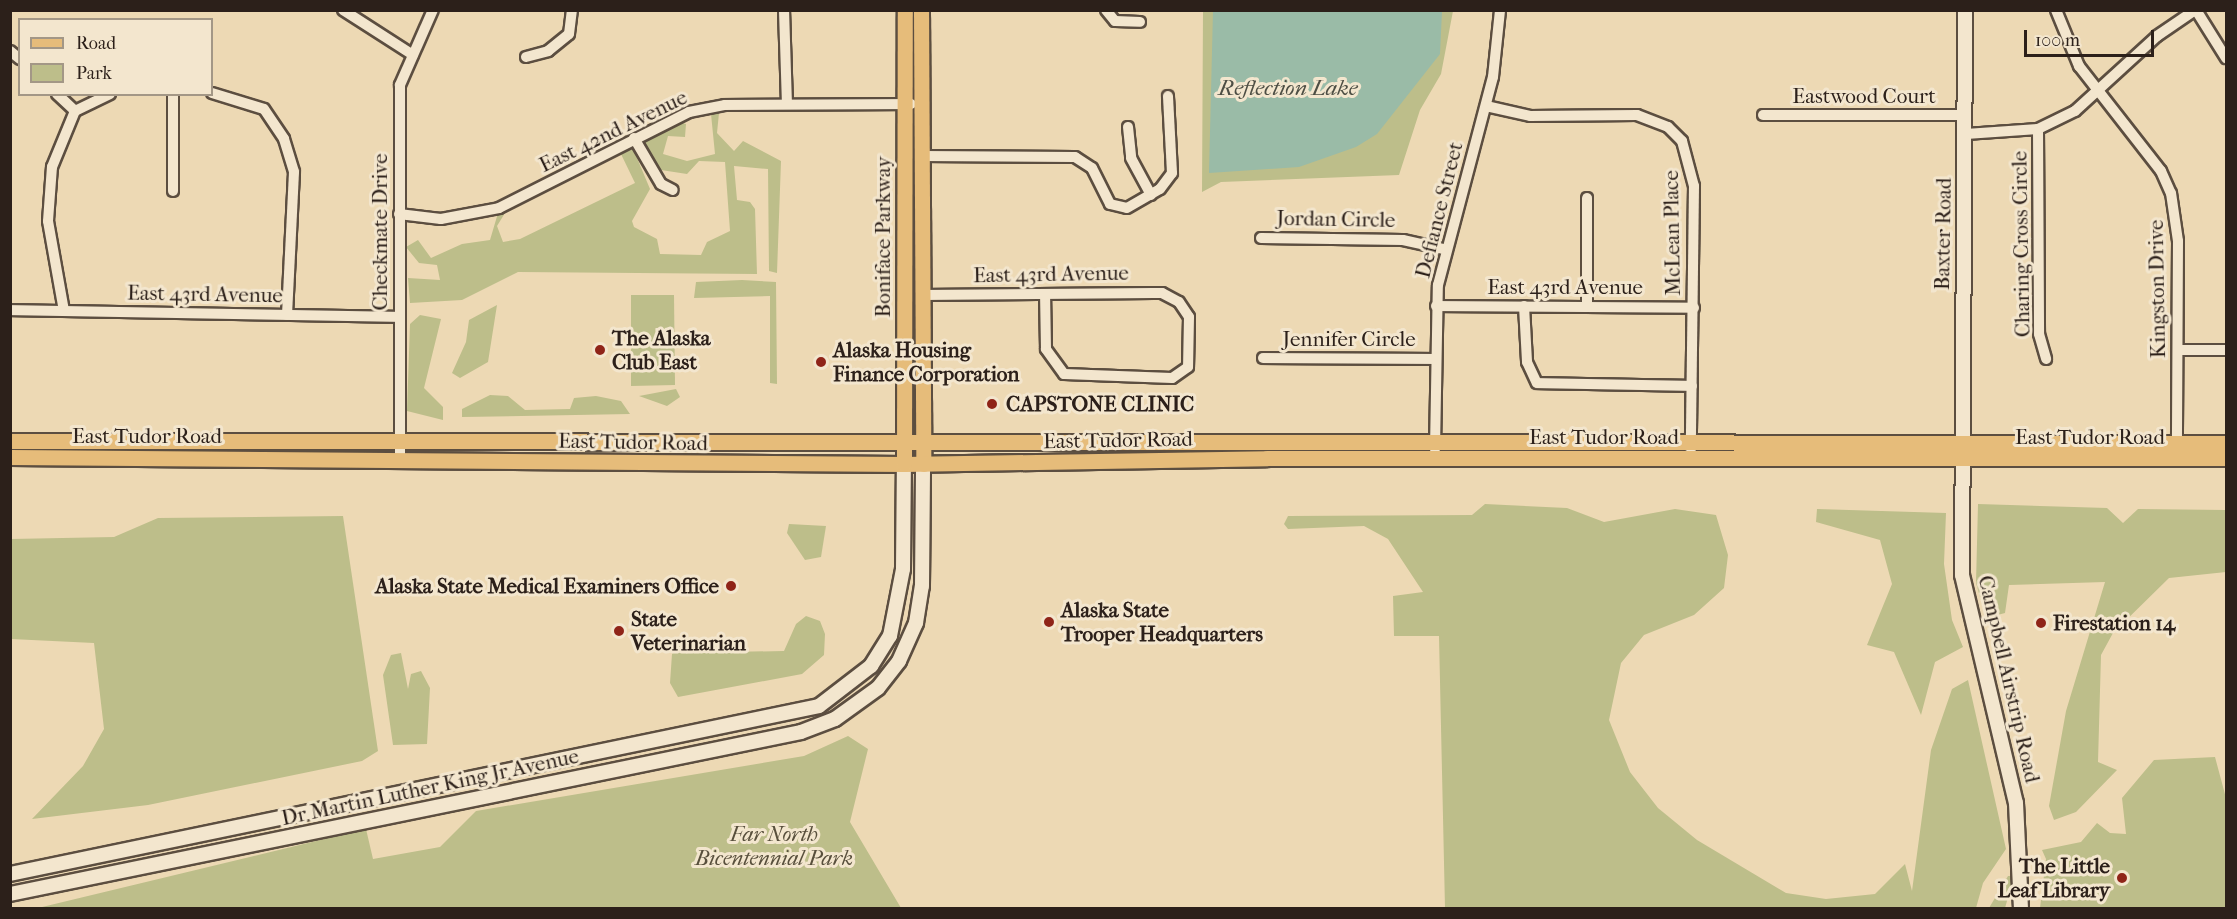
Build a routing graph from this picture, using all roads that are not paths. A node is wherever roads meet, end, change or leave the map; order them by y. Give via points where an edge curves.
1 (343, 10) edge
2 (433, 10) edge
3 (572, 10) edge
4 (784, 10) edge
5 (905, 10) edge
6 (921, 10) edge
7 (1106, 10) edge
8 (1500, 10) edge
9 (1965, 10) edge
10 (2056, 10) edge
11 (2195, 10) edge
12 (1140, 22) dead end
13 (413, 55) junction
14 (526, 57) dead end
15 (2226, 58) edge
16 (2098, 92) junction
17 (213, 93) edge
18 (59, 96) edge
19 (106, 96) edge
20 (173, 96) edge
21 (1168, 96) dead end
22 (787, 104) junction
23 (904, 104) junction
24 (922, 104) junction
25 (1486, 106) junction
26 (75, 111) junction
27 (1763, 115) dead end
28 (1965, 115) junction
29 (1128, 127) dead end
30 (2038, 129) junction
31 (1966, 134) junction
32 (633, 138) junction
33 (922, 156) junction
34 (673, 190) dead end
35 (173, 191) dead end
36 (1151, 195) junction
37 (1587, 198) dead end
38 (399, 214) junction
39 (1261, 238) dead end
40 (1444, 249) junction
41 (1045, 294) junction
42 (922, 296) junction
43 (1436, 306) junction
44 (1524, 306) junction
45 (1587, 306) junction
46 (1694, 308) junction
47 (10, 310) edge
48 (64, 311) junction
49 (287, 315) junction
50 (400, 317) junction
51 (2179, 350) junction
52 (2226, 350) edge
53 (1263, 358) dead end
54 (1435, 359) junction
55 (2046, 359) dead end
56 (1692, 386) junction
57 (10, 441) edge
58 (904, 441) junction
59 (922, 441) junction
60 (400, 442) junction
61 (1691, 442) junction
62 (1961, 442) junction
63 (2226, 443) edge
64 (1435, 450) junction
65 (2177, 451) junction
66 (10, 457) edge
67 (1691, 458) junction
68 (1961, 458) junction
69 (2226, 458) edge
70 (400, 460) junction
71 (904, 464) junction
72 (923, 464) junction
73 (10, 874) edge
74 (10, 894) edge
75 (2021, 909) edge

1 - 13 street
2 - 13 street, Checkmate Drive
3 - 14 street via 569,33 548,51
4 - 22 street
5 - 23 main road, Boniface Parkway
6 - 24 main road, Boniface Parkway
7 - 12 street via 1115,21
8 - 25 street, Defiance Street via 1499,51
9 - 28 street, Baxter Road
10 - 16 street, Kingston Drive via 2079,66
11 - 15 street
11 - 16 street via 2157,36
13 - 38 street, Checkmate Drive via 400,85
16 - 30 street
16 - 51 street, Kingston Drive via 2161,171 2171,193 2176,214
17 - 49 street via 264,109 284,138 294,172
18 - 26 street
19 - 26 street
20 - 35 street
21 - 36 street via 1172,170
22 - 23 street, East 42nd Avenue
22 - 32 street, East 42nd Avenue via 689,112
23 - 24 street, East 42nd Avenue
23 - 58 main road, Boniface Parkway
24 - 33 main road, Boniface Parkway
25 - 40 street, Defiance Street
25 - 46 street, McLean Place via 1530,116 1637,115 1668,127 1690,159
26 - 48 street via 52,167 48,221
27 - 28 street, Eastwood Court
28 - 31 street, Baxter Road
29 - 36 street via 1131,158
30 - 31 street
30 - 55 street, Charing Cross Circle via 2039,334
31 - 62 street, Baxter Road
32 - 34 street via 661,184
32 - 38 street, East 42nd Avenue via 500,208 441,219
33 - 36 street via 1071,157 1091,166 1115,208 1130,207
33 - 42 main road, Boniface Parkway
37 - 45 street
38 - 50 street, Checkmate Drive
39 - 40 street, Jordan Circle via 1403,240
40 - 43 street, Defiance Street
41 - 41 street, East 43rd Avenue via 1045,346 1056,367 1080,378 1179,376 1191,356 1190,320 1179,302 1158,293
41 - 42 street, East 43rd Avenue
42 - 59 main road, Boniface Parkway
43 - 44 street, East 43rd Avenue
43 - 54 street, Defiance Street
44 - 45 street, East 43rd Avenue
44 - 56 street via 1527,363 1537,383
45 - 46 street, East 43rd Avenue
46 - 56 street, McLean Place
47 - 48 street, East 43rd Avenue
48 - 49 street, East 43rd Avenue
49 - 50 street, East 43rd Avenue
50 - 60 street, Checkmate Drive
51 - 52 street
51 - 65 street, Kingston Drive
53 - 54 street, Jennifer Circle
54 - 64 street, Defiance Street
56 - 61 street, McLean Place
57 - 60 main road, East Tudor Road
58 - 59 main road, East Tudor Road
58 - 60 main road, East Tudor Road
58 - 71 main road, Boniface Parkway
59 - 64 main road, East Tudor Road
59 - 72 main road, Boniface Parkway
60 - 70 street, Checkmate Drive
61 - 62 main road, East Tudor Road
61 - 64 main road, East Tudor Road
61 - 67 street, McLean Place
62 - 65 main road, East Tudor Road
62 - 68 street, Baxter Road
63 - 65 main road, East Tudor Road
64 - 67 main road, East Tudor Road
64 - 72 main road, East Tudor Road
65 - 68 main road, East Tudor Road
65 - 69 main road, East Tudor Road
66 - 70 main road, East Tudor Road
67 - 68 main road, East Tudor Road
68 - 75 street, Campbell Airstrip Road via 1962,575 2016,803
70 - 71 main road, East Tudor Road
71 - 72 main road, East Tudor Road
71 - 73 street, Dr Martin Luther King Jr Avenue via 898,609 871,666 844,692 792,715
72 - 74 street, Dr Martin Luther King Jr Avenue via 922,586 916,623 899,661 854,709 801,732

